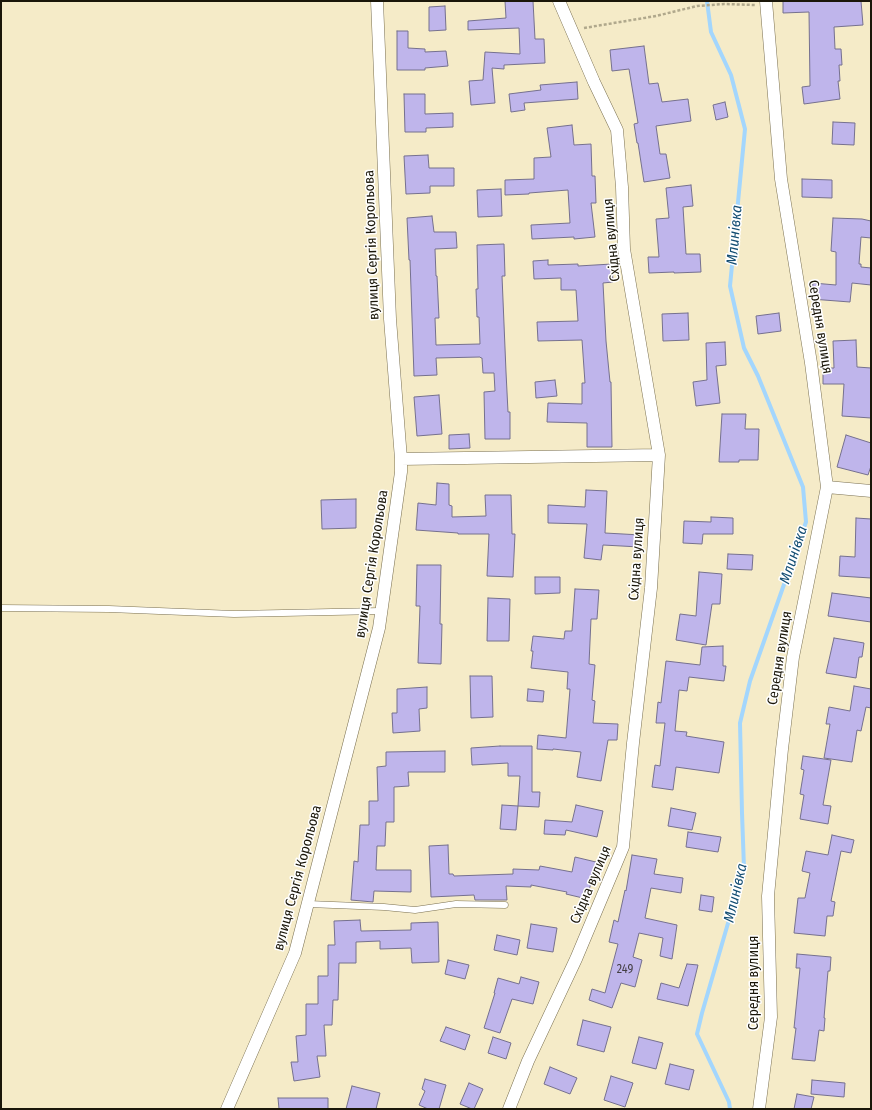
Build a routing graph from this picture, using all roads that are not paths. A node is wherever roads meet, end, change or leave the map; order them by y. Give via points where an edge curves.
1 (377, 1) edge
2 (559, 1) edge
3 (766, 3) edge
4 (659, 454) junction
5 (401, 459) junction
6 (827, 487) junction
7 (871, 491) edge
8 (1, 608) edge
9 (381, 611) junction
10 (308, 904) junction
11 (505, 905) dead end
12 (228, 1109) edge
13 (509, 1109) edge
14 (759, 1109) edge

1 - 5 street, вулиця Сергія Корольова via 390,319
2 - 4 street, Східна вулиця via 617,130 624,249
3 - 6 street, Середня вулиця via 781,179 811,363
4 - 5 street
4 - 13 street, Східна вулиця via 651,588 623,847
5 - 9 street, вулиця Сергія Корольова
6 - 7 street
6 - 14 street, Середня вулиця via 793,657 782,749 768,896 771,1017
8 - 9 lane via 234,614
9 - 10 street, вулиця Сергія Корольова via 379,628
10 - 11 lane via 415,910 456,904
10 - 12 street, вулиця Сергія Корольова via 295,953

